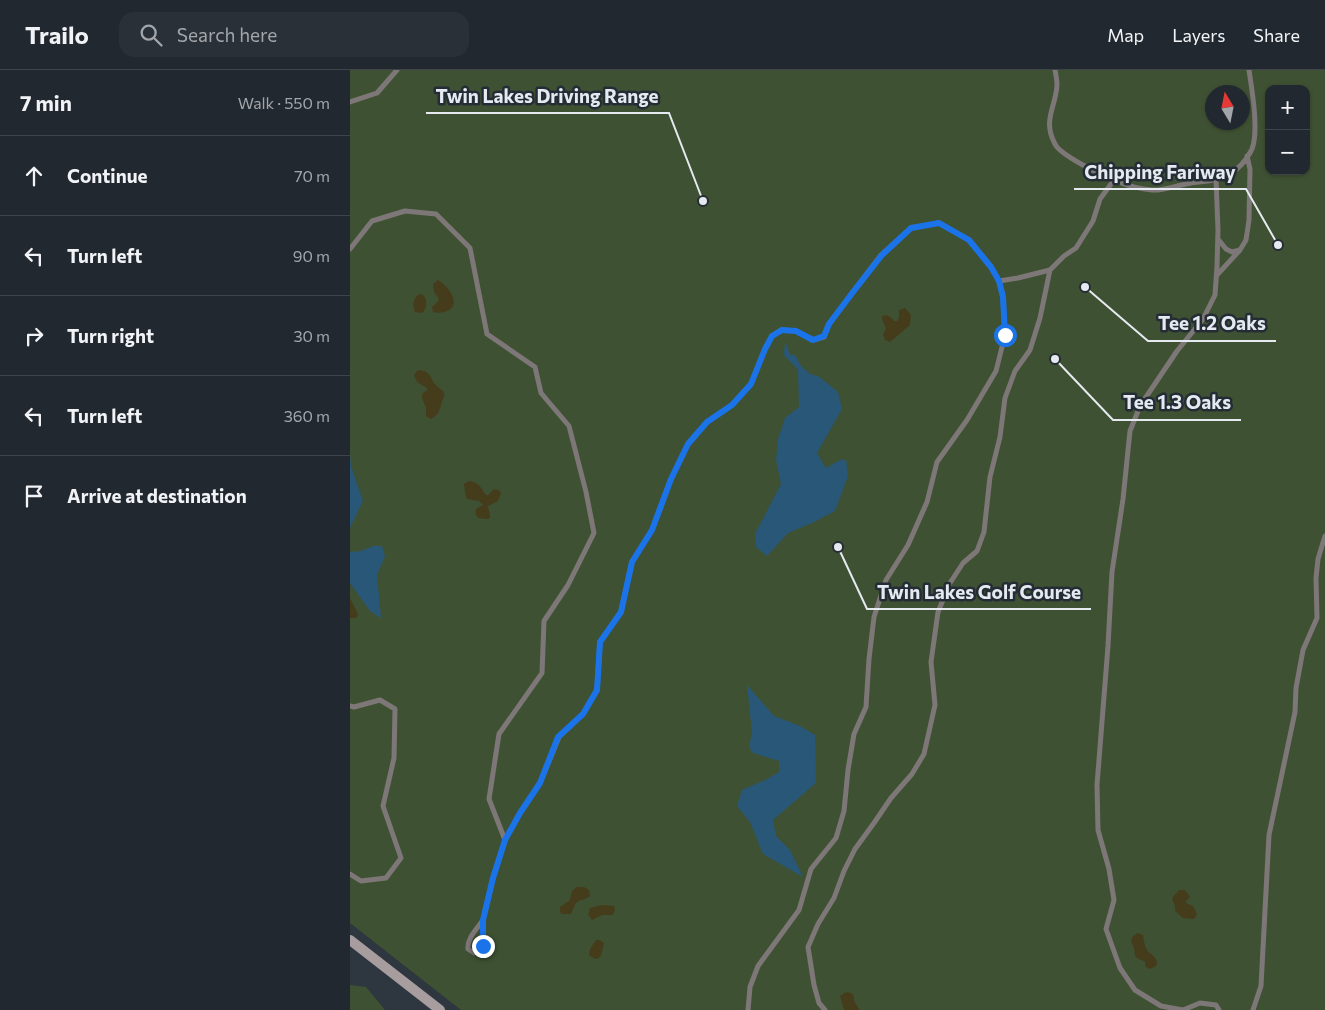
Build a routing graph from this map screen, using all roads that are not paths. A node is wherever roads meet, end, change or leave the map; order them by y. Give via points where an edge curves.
1 (397, 70) edge
2 (1056, 70) edge
3 (1249, 70) edge
4 (350, 102) edge
5 (1247, 156) junction
6 (1216, 179) junction
7 (1114, 180) junction
8 (1218, 238) junction
9 (350, 249) edge
10 (1240, 250) junction
11 (1050, 270) junction
12 (1217, 275) junction
13 (999, 281) junction
14 (1325, 536) edge
15 (350, 706) edge
16 (505, 840) junction
17 (350, 874) edge
18 (483, 920) junction
19 (350, 940) edge
20 (440, 1010) edge
21 (748, 1010) edge
22 (825, 1010) edge
23 (1219, 1010) edge
24 (1253, 1010) edge

1 - 4 lane via 376,93
2 - 7 lane via 1057,86 1049,131 1056,146 1075,161
3 - 5 lane via 1255,125 1252,148
5 - 6 lane via 1226,176
5 - 10 lane via 1250,169 1249,220 1246,240
6 - 7 lane via 1154,190
6 - 8 lane
7 - 11 lane via 1100,199 1093,221 1076,248
8 - 10 lane via 1226,249 1232,252
8 - 12 lane
9 - 16 lane via 372,221 405,211 436,214 470,248 487,334 534,367 541,393 569,426 594,533 568,585 544,621 542,673 499,734 489,798
10 - 12 lane
11 - 13 lane
11 - 22 lane via 1030,350 1015,371 1005,398 990,477 984,532 977,551 963,563 950,583 938,612 931,662 935,705 924,754 855,849 808,947 814,985
12 - 23 lane via 1215,295 1203,319 1140,406 1130,431 1112,572 1097,785 1098,830 1114,900 1106,929 1120,968 1136,990 1161,1006 1183,1010 1200,1003 1216,1005
13 - 16 lane via 969,240 939,223 911,228 882,255 829,324 824,336 813,340 796,331 782,330 772,336 751,384 732,405 707,422 688,444 652,530 632,562 621,612 600,642 597,690 583,714 558,737 540,783
13 - 21 lane via 1005,335 996,371 937,462 927,502 908,545 886,580 874,617 866,707 854,734 844,811 836,838 812,869 799,910 758,966 750,987
14 - 24 lane via 1316,578 1317,618 1303,650 1295,712 1269,835 1261,986
15 - 17 lane via 380,700 395,709 394,758 383,806 401,858 386,878 361,882
16 - 18 lane
18 - 18 lane via 483,946 474,953 467,944
19 - 20 street

